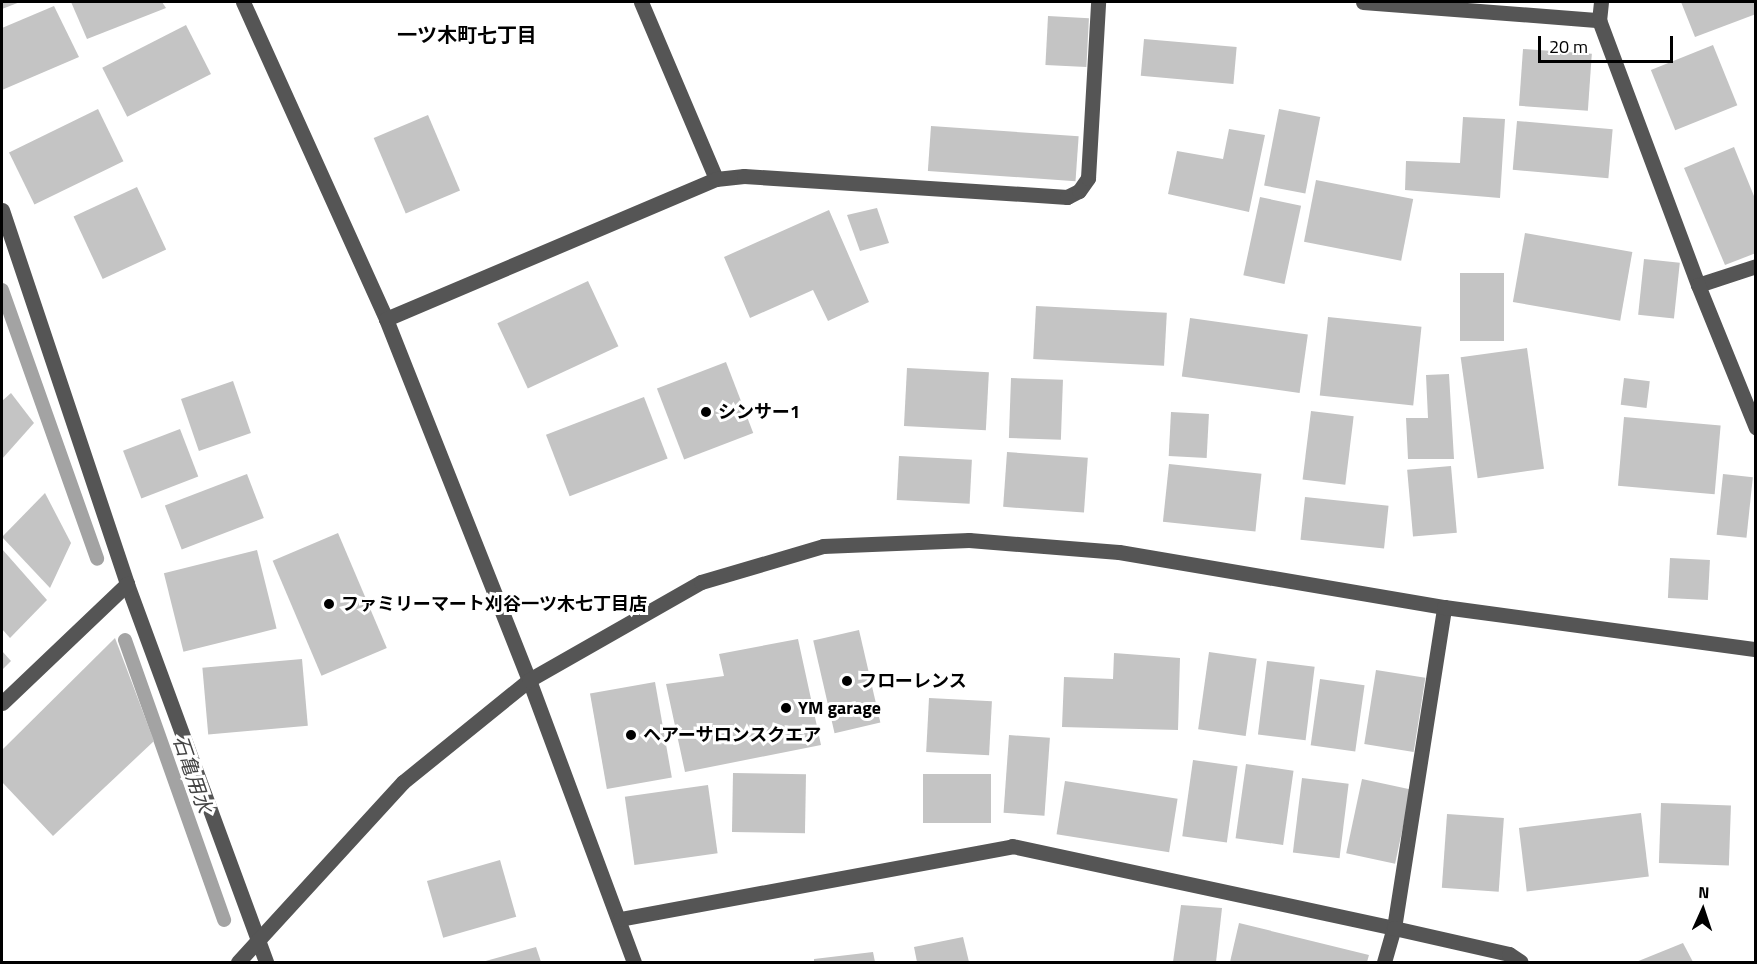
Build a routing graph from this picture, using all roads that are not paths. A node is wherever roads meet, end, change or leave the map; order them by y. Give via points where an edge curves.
1 (243, 2) edge
2 (640, 2) edge
3 (1098, 2) edge
4 (1363, 2) edge
5 (1601, 2) edge
6 (1599, 20) junction
7 (716, 179) junction
8 (3, 217) edge
9 (1755, 266) edge
10 (1698, 285) junction
11 (386, 319) junction
12 (1755, 428) edge
13 (127, 584) junction
14 (1444, 607) junction
15 (1755, 649) edge
16 (529, 680) junction
17 (2, 703) edge
18 (620, 919) junction
19 (1394, 928) junction
20 (258, 941) junction
21 (238, 963) edge
22 (266, 963) edge
23 (634, 963) edge
24 (1384, 963) edge
25 (1521, 963) edge

1 - 11 street
2 - 7 street
3 - 7 street via 1088,177 1080,190 1067,197 744,176
4 - 6 street
5 - 6 street
6 - 10 street
7 - 11 street
8 - 13 street
9 - 10 street
10 - 12 street
11 - 16 street
13 - 17 street
13 - 20 street
14 - 15 street
14 - 16 street via 1119,552 969,540 823,546 701,582
14 - 19 street
16 - 18 street
16 - 20 street via 403,782
18 - 19 street via 1012,846
18 - 23 street
19 - 24 street
19 - 25 street via 1509,954
20 - 21 street
20 - 22 street

